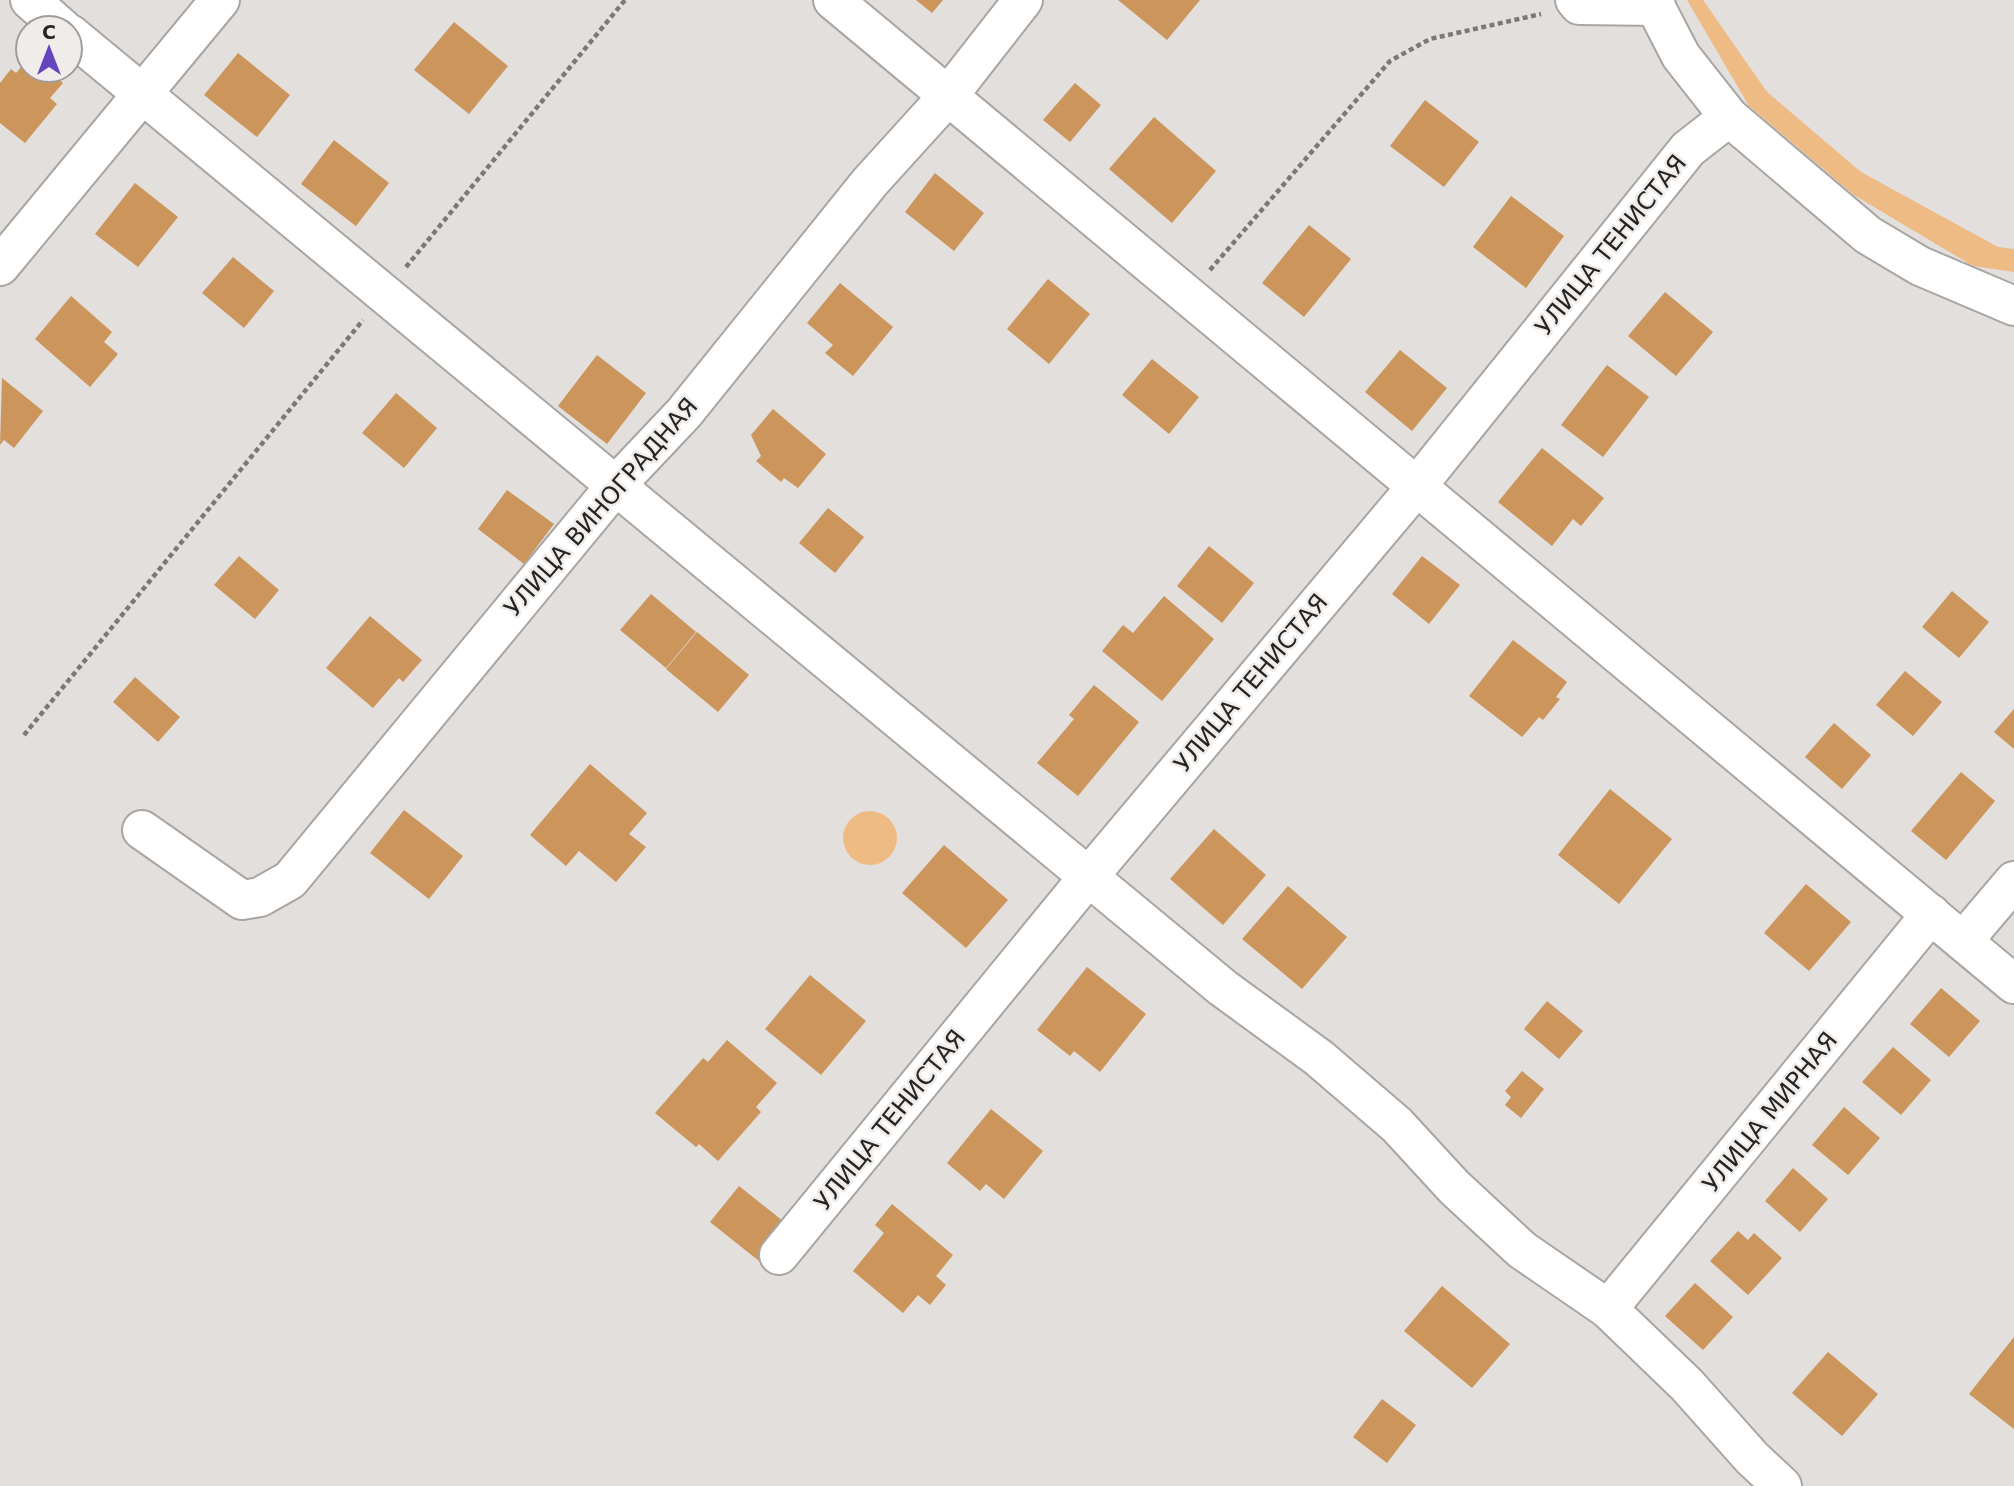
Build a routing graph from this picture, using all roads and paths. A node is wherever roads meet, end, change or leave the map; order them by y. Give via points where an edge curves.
1 (30, 0) edge
2 (220, 0) edge
3 (625, 0) edge
4 (833, 0) edge
5 (1023, 0) edge
6 (1577, 2) edge
7 (1654, 3) edge
8 (46, 14) edge
9 (84, 46) edge
10 (140, 94) junction
11 (947, 96) junction
12 (1729, 117) junction
13 (0, 266) edge
14 (384, 293) junction
15 (1189, 295) junction
16 (2014, 306) edge
17 (616, 485) junction
18 (1417, 486) junction
19 (24, 735) dead end
20 (142, 830) dead end
21 (1089, 876) junction
22 (2014, 881) edge
23 (1931, 914) junction
24 (1963, 941) junction
25 (2014, 984) edge
26 (779, 1255) dead end
27 (1608, 1309) junction
28 (1782, 1486) edge

1 - 8 street
2 - 10 street
3 - 14 path
4 - 11 street
5 - 11 street, УЛИЦА ВИНОГРАДНАЯ
6 - 7 street
6 - 15 path via 1430,39 1390,61
7 - 12 street via 1681,56
9 - 10 street
10 - 13 street
10 - 14 street
11 - 15 street
11 - 17 street, УЛИЦА ВИНОГРАДНАЯ via 870,182 684,413
12 - 16 street via 1868,235 1920,266
12 - 18 street, УЛИЦА ТЕНИСТАЯ via 1688,149
14 - 17 street
14 - 19 path
15 - 18 street
17 - 20 street, УЛИЦА ВИНОГРАДНАЯ via 278,889 242,900
17 - 21 street
18 - 21 street, УЛИЦА ТЕНИСТАЯ
18 - 23 street
21 - 26 street, УЛИЦА ТЕНИСТАЯ
21 - 27 street via 1397,1125 1521,1250
22 - 24 street
23 - 24 street
23 - 27 street, УЛИЦА МИРНАЯ
24 - 25 street
27 - 28 street via 1687,1384

